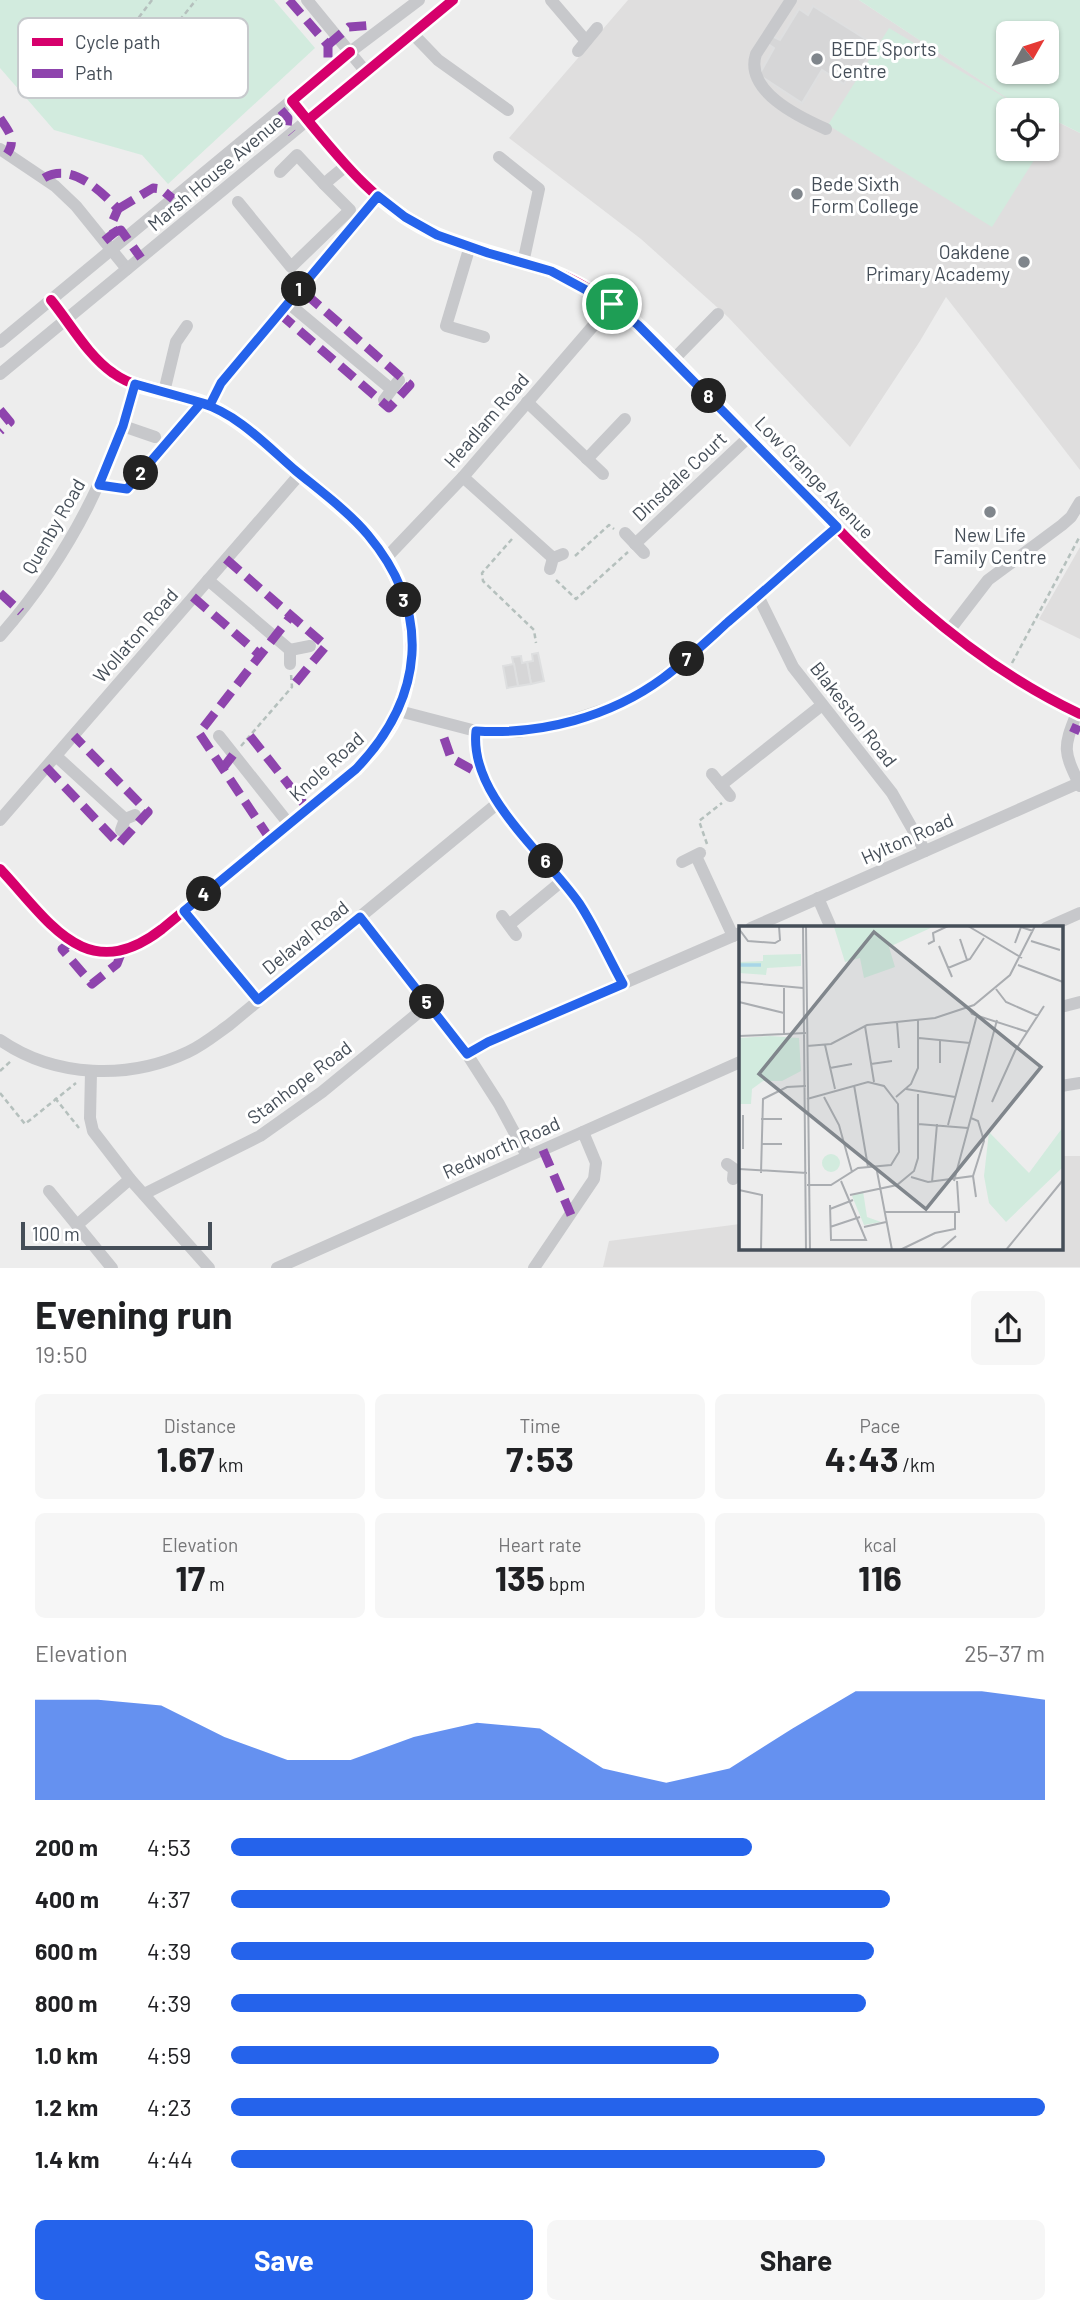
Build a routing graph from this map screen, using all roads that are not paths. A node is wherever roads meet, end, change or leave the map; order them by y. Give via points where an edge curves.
1 (307, 0) edge
2 (419, 0) edge
3 (453, 0) edge
4 (551, 0) edge
5 (791, 0) edge
6 (597, 28) dead end
7 (413, 34) junction
8 (351, 52) junction
9 (366, 72) junction
10 (292, 101) junction
11 (508, 110) dead end
12 (308, 120) junction
13 (826, 129) dead end
14 (0, 149) edge
15 (499, 157) dead end
16 (347, 165) junction
17 (280, 172) dead end
18 (324, 184) junction
19 (378, 196) junction
20 (238, 202) dead end
21 (470, 246) junction
22 (112, 251) junction
23 (523, 263) junction
24 (127, 269) junction
25 (51, 300) junction
26 (288, 303) junction
27 (612, 304) junction
28 (718, 314) dead end
29 (67, 319) junction
30 (187, 326) dead end
31 (484, 337) dead end
32 (0, 342) edge
33 (673, 360) junction
34 (0, 374) edge
35 (135, 384) junction
36 (391, 390) dead end
37 (164, 392) junction
38 (527, 402) junction
39 (205, 404) junction
40 (625, 419) dead end
41 (123, 426) junction
42 (750, 436) junction
43 (155, 437) dead end
44 (587, 459) junction
45 (300, 474) junction
46 (603, 474) dead end
47 (463, 477) junction
48 (1080, 502) edge
49 (837, 527) junction
50 (625, 533) road end
51 (386, 558) junction
52 (555, 560) road end
53 (208, 580) junction
54 (758, 596) junction
55 (5, 621) edge
56 (948, 632) junction
57 (0, 636) edge
58 (310, 646) dead end
59 (290, 650) junction
60 (290, 664) road end
61 (822, 705) junction
62 (399, 711) junction
63 (1079, 714) edge
64 (476, 731) junction
65 (219, 736) dead end
66 (56, 756) junction
67 (1079, 784) edge
68 (730, 796) road end
69 (498, 803) junction
70 (0, 821) edge
71 (127, 821) dead end
72 (289, 824) junction
73 (925, 851) junction
74 (682, 862) dead end
75 (3, 877) edge
76 (562, 881) junction
77 (818, 898) junction
78 (184, 911) junction
79 (1080, 913) edge
80 (360, 917) junction
81 (509, 925) dead end
82 (755, 926) edge
83 (830, 926) edge
84 (1051, 926) edge
85 (737, 934) edge
86 (623, 984) junction
87 (258, 1000) junction
88 (1080, 1002) edge
89 (429, 1004) junction
90 (1062, 1007) edge
91 (0, 1040) edge
92 (467, 1054) junction
93 (739, 1062) edge
94 (91, 1072) junction
95 (1080, 1083) edge
96 (1062, 1086) edge
97 (583, 1132) junction
98 (527, 1156) junction
99 (130, 1178) junction
100 (49, 1191) dead end
101 (144, 1194) junction
102 (77, 1225) junction
103 (112, 1268) edge
104 (209, 1268) edge
105 (277, 1268) edge
106 (534, 1268) edge

1 - 8 street
2 - 8 street, Marsh House Avenue
3 - 7 street, Marsh House Avenue
4 - 6 street via 582,46
5 - 13 street via 752,64 781,106
7 - 9 street, Marsh House Avenue
7 - 11 street via 438,60
8 - 9 street
8 - 10 street, Marsh House Avenue
9 - 12 street, Marsh House Avenue
10 - 12 street, Low Grange Avenue
10 - 22 street, Marsh House Avenue
12 - 16 street, Low Grange Avenue
12 - 24 street, Marsh House Avenue
14 - 22 street via 55,186
15 - 23 street via 539,189
16 - 18 street
16 - 19 street, Low Grange Avenue
17 - 18 street via 297,155
18 - 20 street via 350,210 292,267
19 - 21 street, Low Grange Avenue via 437,235
19 - 26 street
21 - 23 street, Low Grange Avenue
21 - 31 street via 446,326
22 - 24 street
22 - 25 street, Marsh House Avenue
23 - 27 street, Low Grange Avenue via 551,271
24 - 29 street, Marsh House Avenue
25 - 29 street, Knole Road
25 - 32 street, Marsh House Avenue
26 - 36 street
26 - 39 street
27 - 33 street, Low Grange Avenue
27 - 38 street, Headlam Road
28 - 33 street
29 - 34 street, Marsh House Avenue
29 - 35 street, Knole Road via 103,365
30 - 37 street via 176,342
33 - 42 street, Low Grange Avenue
35 - 37 street, Knole Road
35 - 41 street, Quenby Road
37 - 39 street, Knole Road
38 - 44 street
38 - 47 street, Headlam Road
39 - 45 street, Knole Road via 237,421
40 - 44 street
41 - 43 street
41 - 55 street, Quenby Road via 61,558
42 - 49 street, Low Grange Avenue
42 - 50 street, Dinsdale Court via 638,547
44 - 46 street
45 - 51 street, Knole Road via 366,532
45 - 53 street, Wollaton Road
47 - 51 street, Headlam Road
47 - 52 street
48 - 56 street via 1068,520 988,580
49 - 54 street
49 - 56 street, Low Grange Avenue via 908,599
51 - 62 street, Knole Road via 404,597 411,636 410,673
53 - 59 street
53 - 66 street, Wollaton Road
54 - 61 street, Blakeston Road via 789,660
54 - 64 street via 663,678 617,705 540,728
55 - 57 street, Quenby Road
56 - 63 street, Low Grange Avenue via 1006,674
58 - 59 street
59 - 60 street
61 - 68 street via 717,779
61 - 73 street, Blakeston Road via 892,793
62 - 64 street
62 - 72 street, Knole Road via 376,748 356,769
63 - 67 street via 1066,745
64 - 69 street via 478,765
65 - 72 street
66 - 70 street, Wollaton Road
66 - 71 street
67 - 73 street, Hylton Road
69 - 76 street
69 - 80 street, Delaval Road
72 - 78 street, Knole Road
73 - 77 street, Hylton Road
74 - 85 street via 698,854
75 - 78 street, Knole Road via 71,942 98,952 136,947
76 - 81 street
76 - 86 street
77 - 82 street, Hylton Road
77 - 83 street
78 - 87 street
79 - 84 street
80 - 87 street, Delaval Road
80 - 89 street
85 - 86 street
86 - 92 street
87 - 94 street, Delaval Road via 206,1041 171,1059 128,1070
88 - 90 street
89 - 92 street
89 - 101 street, Stanhope Road via 260,1136
91 - 94 street, Delaval Road via 39,1059
92 - 98 street
93 - 97 street, Redworth Road
94 - 99 street via 93,1131
95 - 96 street
97 - 98 street, Redworth Road
97 - 106 street via 596,1163 594,1179
98 - 105 street, Redworth Road
99 - 101 street
99 - 102 street
100 - 102 street
101 - 104 street
102 - 103 street

